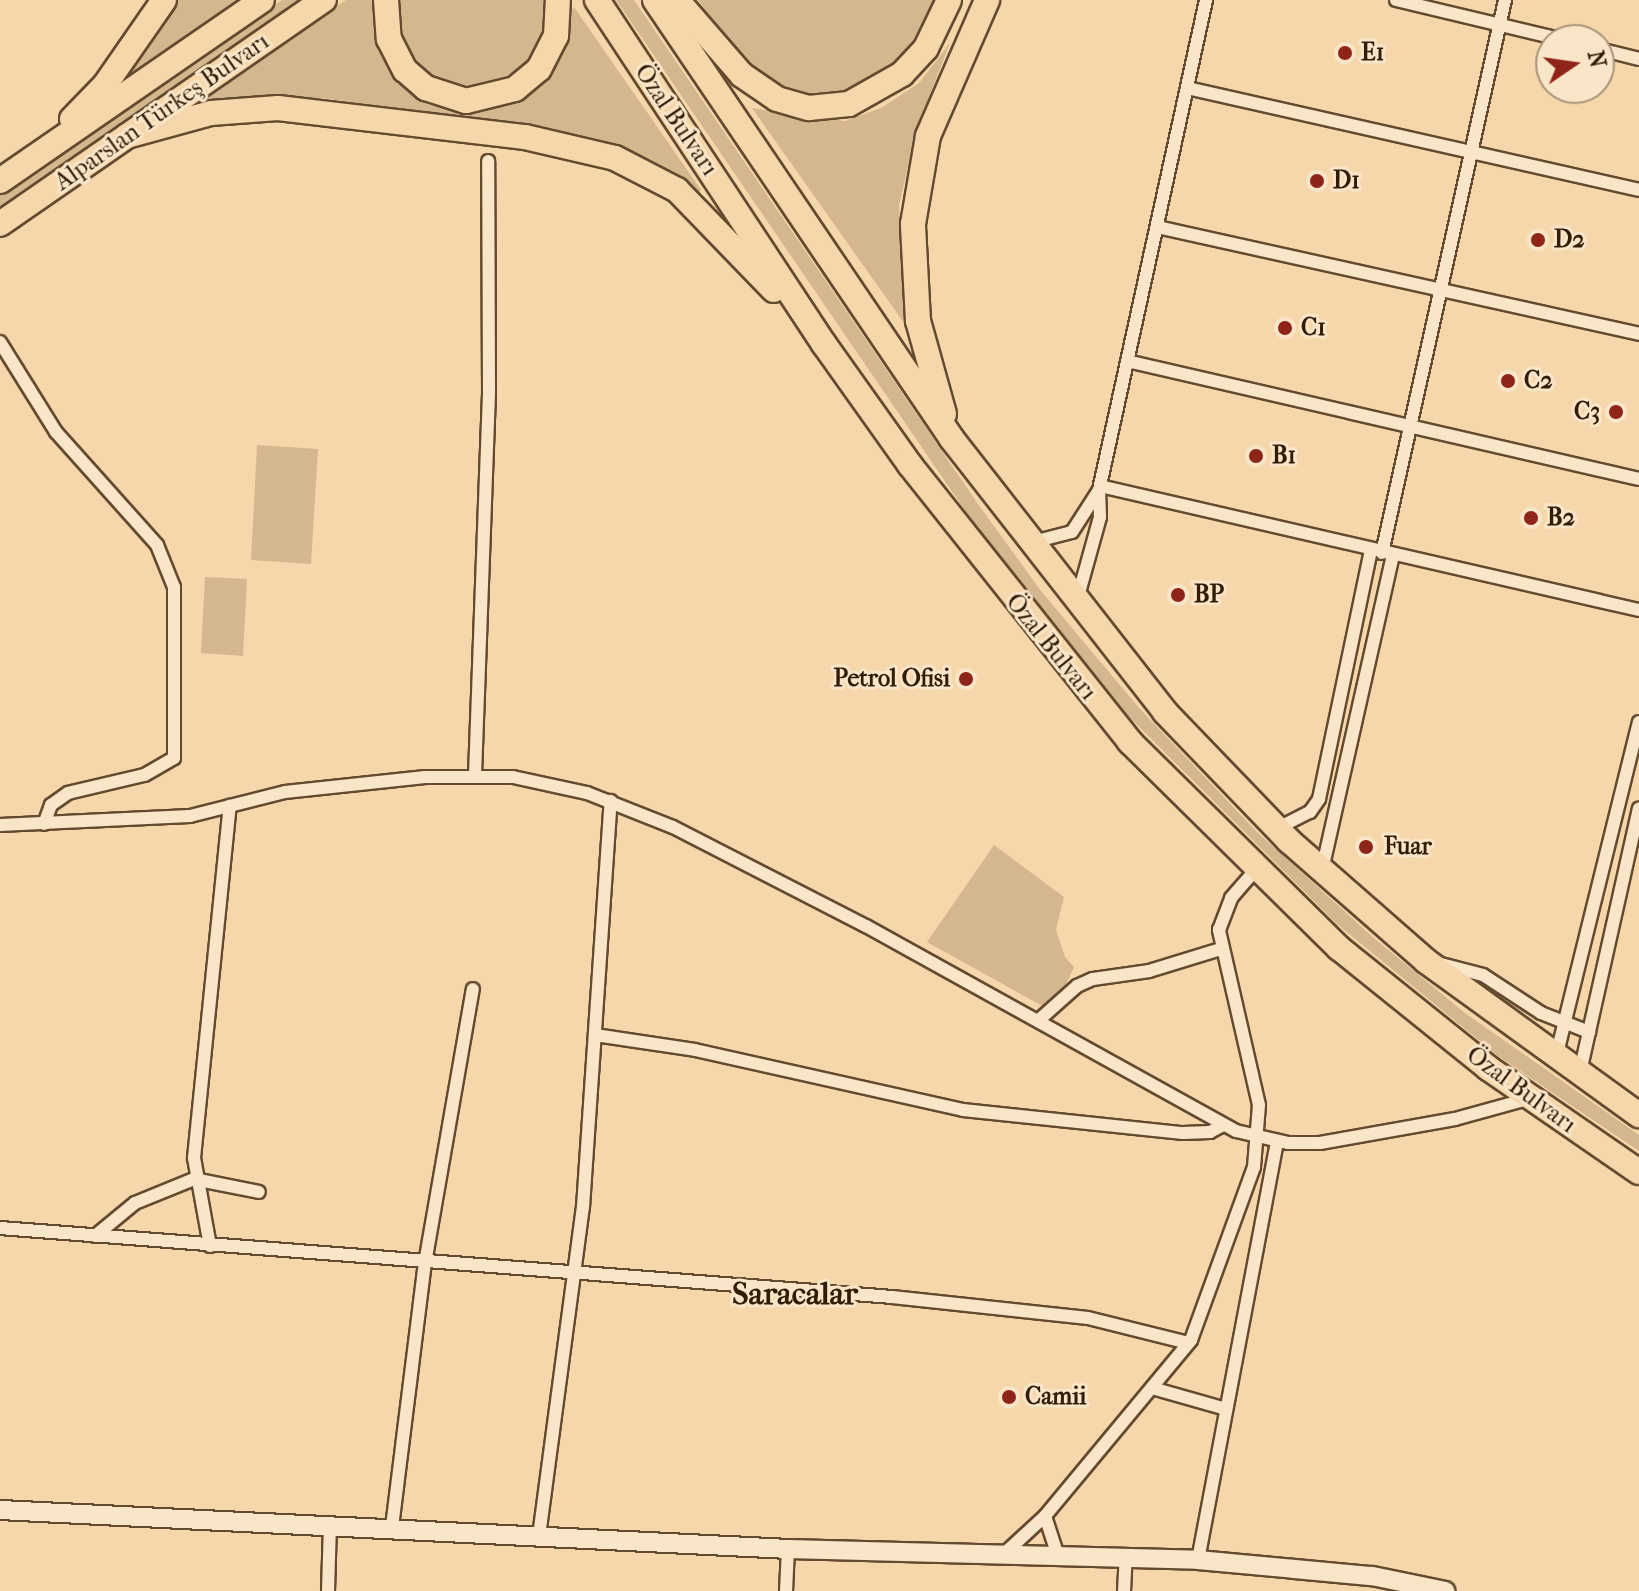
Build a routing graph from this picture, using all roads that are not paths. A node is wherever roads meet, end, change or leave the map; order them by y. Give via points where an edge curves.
1 (164, 0) edge
2 (262, 0) edge
3 (324, 0) edge
4 (386, 0) edge
5 (558, 0) edge
6 (597, 0) edge
7 (655, 0) edge
8 (677, 0) edge
9 (949, 0) edge
10 (987, 0) edge
11 (1206, 0) edge
12 (1396, 0) edge
13 (1505, 0) edge
14 (1500, 24) junction
15 (1535, 33) edge
16 (1615, 53) edge
17 (1639, 59) edge
18 (1187, 88) junction
19 (127, 136) junction
20 (1471, 152) junction
21 (38, 156) junction
22 (488, 161) dead end
23 (0, 181) edge
24 (1639, 190) edge
25 (0, 224) edge
26 (1157, 227) junction
27 (1440, 289) junction
28 (1639, 334) edge
29 (0, 342) edge
30 (824, 344) junction
31 (1127, 361) junction
32 (1409, 426) junction
33 (952, 439) junction
34 (1639, 479) edge
35 (1100, 488) junction
36 (1031, 543) junction
37 (1382, 553) junction
38 (1076, 603) junction
39 (1639, 610) edge
40 (1639, 722) edge
41 (475, 775) junction
42 (611, 801) junction
43 (230, 806) junction
44 (1639, 809) edge
45 (44, 824) junction
46 (0, 825) edge
47 (1276, 829) junction
48 (1255, 870) junction
49 (1322, 870) junction
50 (1221, 949) junction
51 (1426, 961) junction
52 (473, 989) dead end
53 (1040, 1019) junction
54 (1568, 1022) junction
55 (1589, 1032) junction
56 (595, 1035) junction
57 (1556, 1059) junction
58 (1579, 1075) junction
59 (1531, 1098) junction
60 (1639, 1115) edge
61 (1223, 1125) junction
62 (1258, 1137) junction
63 (1277, 1141) junction
64 (1639, 1172) edge
65 (194, 1179) junction
66 (259, 1192) dead end
67 (0, 1228) edge
68 (95, 1236) junction
69 (210, 1246) junction
70 (425, 1263) junction
71 (576, 1275) junction
72 (1188, 1343) junction
73 (1152, 1388) junction
74 (1226, 1409) junction
75 (0, 1510) edge
76 (1045, 1516) junction
77 (330, 1524) junction
78 (392, 1527) junction
79 (539, 1536) junction
80 (788, 1549) junction
81 (1005, 1553) junction
82 (1057, 1554) junction
83 (1126, 1558) junction
84 (1198, 1560) junction
85 (328, 1591) edge
86 (786, 1591) edge
87 (1124, 1591) edge
88 (1445, 1591) edge

1 - 21 highway via 105,85
2 - 21 highway, Alparslan Türkeş Bulvarı
3 - 19 highway, Alparslan Türkeş Bulvarı
4 - 5 highway via 389,39 405,70 426,88 466,101 515,89 539,69 556,36
6 - 30 highway, Özal Bulvarı
7 - 33 highway, Özal Bulvarı
8 - 9 highway via 742,75 777,99 809,108 849,104 902,74 926,48
10 - 33 highway via 928,136 913,224 918,321
11 - 18 street
12 - 14 street
13 - 14 street
14 - 15 street
14 - 20 street
16 - 17 street
18 - 20 street
18 - 26 street
19 - 25 highway, Alparslan Türkeş Bulvarı
19 - 30 highway via 211,113 278,108 525,137 615,158 653,174 703,212
20 - 24 street
20 - 27 street
21 - 23 highway, Alparslan Türkeş Bulvarı
22 - 41 street via 489,391
26 - 27 street
26 - 31 street
27 - 28 street
27 - 32 street
29 - 45 street via 56,432 157,545 174,587 174,758 144,775 68,793 51,805
30 - 48 highway, Özal Bulvarı via 1093,700
31 - 32 street
31 - 35 street
32 - 34 street
32 - 37 street
33 - 36 highway, Özal Bulvarı
35 - 36 street via 1072,532
35 - 37 street
35 - 38 street via 1100,517
36 - 38 highway, Özal Bulvarı
37 - 39 street
37 - 47 street via 1319,799 1310,812
37 - 49 street
38 - 47 highway, Özal Bulvarı via 1165,712
40 - 54 street
41 - 42 street via 547,783
41 - 43 street via 285,792
42 - 53 street via 806,895
42 - 56 street
43 - 45 street via 190,816
43 - 65 street
44 - 55 street
45 - 46 street
47 - 49 highway, Özal Bulvarı
48 - 50 street via 1224,912
48 - 59 highway, Özal Bulvarı via 1408,1007
49 - 51 highway, Özal Bulvarı
50 - 53 street via 1149,971 1093,979 1077,986
50 - 62 street via 1257,1094
51 - 54 street via 1483,975 1541,1013
51 - 57 highway, Özal Bulvarı
52 - 70 street
53 - 61 street
54 - 55 street
54 - 57 street
55 - 58 street
56 - 61 street via 695,1050 963,1110 1183,1133 1210,1132
56 - 71 street
57 - 58 highway, Özal Bulvarı
58 - 60 highway, Özal Bulvarı
59 - 63 street via 1370,1137
59 - 64 highway, Özal Bulvarı
61 - 62 street
62 - 63 street
62 - 72 street via 1225,1255
63 - 74 street
65 - 66 street
65 - 68 street via 135,1203
65 - 69 street
67 - 68 street
68 - 69 street
69 - 70 street
70 - 71 street
70 - 78 street
71 - 72 street via 1043,1313 1130,1326
71 - 79 street
72 - 73 street
73 - 74 street
73 - 76 street
74 - 84 street
75 - 77 street
76 - 81 street
76 - 82 street
77 - 78 street
77 - 85 street
78 - 79 street
79 - 80 street
80 - 81 street
80 - 86 street
81 - 82 street
82 - 83 street
83 - 84 street
83 - 87 street
84 - 88 street via 1372,1576

